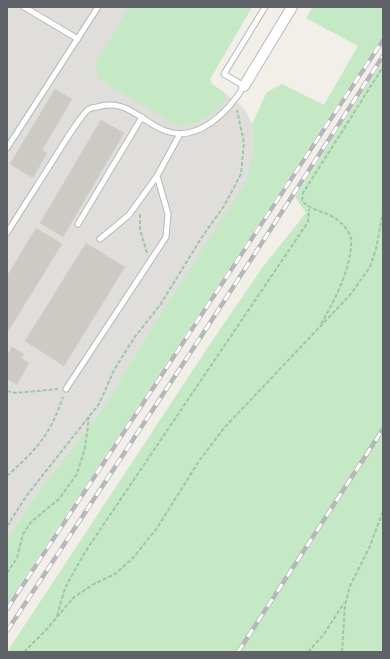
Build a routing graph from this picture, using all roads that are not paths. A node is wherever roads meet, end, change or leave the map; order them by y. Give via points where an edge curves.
1 (24, 7) edge
2 (98, 7) edge
3 (265, 7) edge
4 (292, 7) edge
5 (78, 39) junction
6 (244, 86) junction
7 (142, 117) junction
8 (180, 134) junction
9 (7, 148) edge
10 (157, 176) junction
11 (78, 224) dead end
12 (7, 233) edge
13 (100, 239) dead end
14 (66, 388) road end

1 - 5 lane
2 - 5 lane
3 - 6 lane via 224,74
4 - 6 street
5 - 9 lane
6 - 8 lane via 220,118 202,128
7 - 8 lane via 166,131
7 - 11 lane
7 - 12 lane via 119,104 89,109 72,130
8 - 10 lane
10 - 13 lane via 128,215
10 - 14 lane via 168,214 166,237

